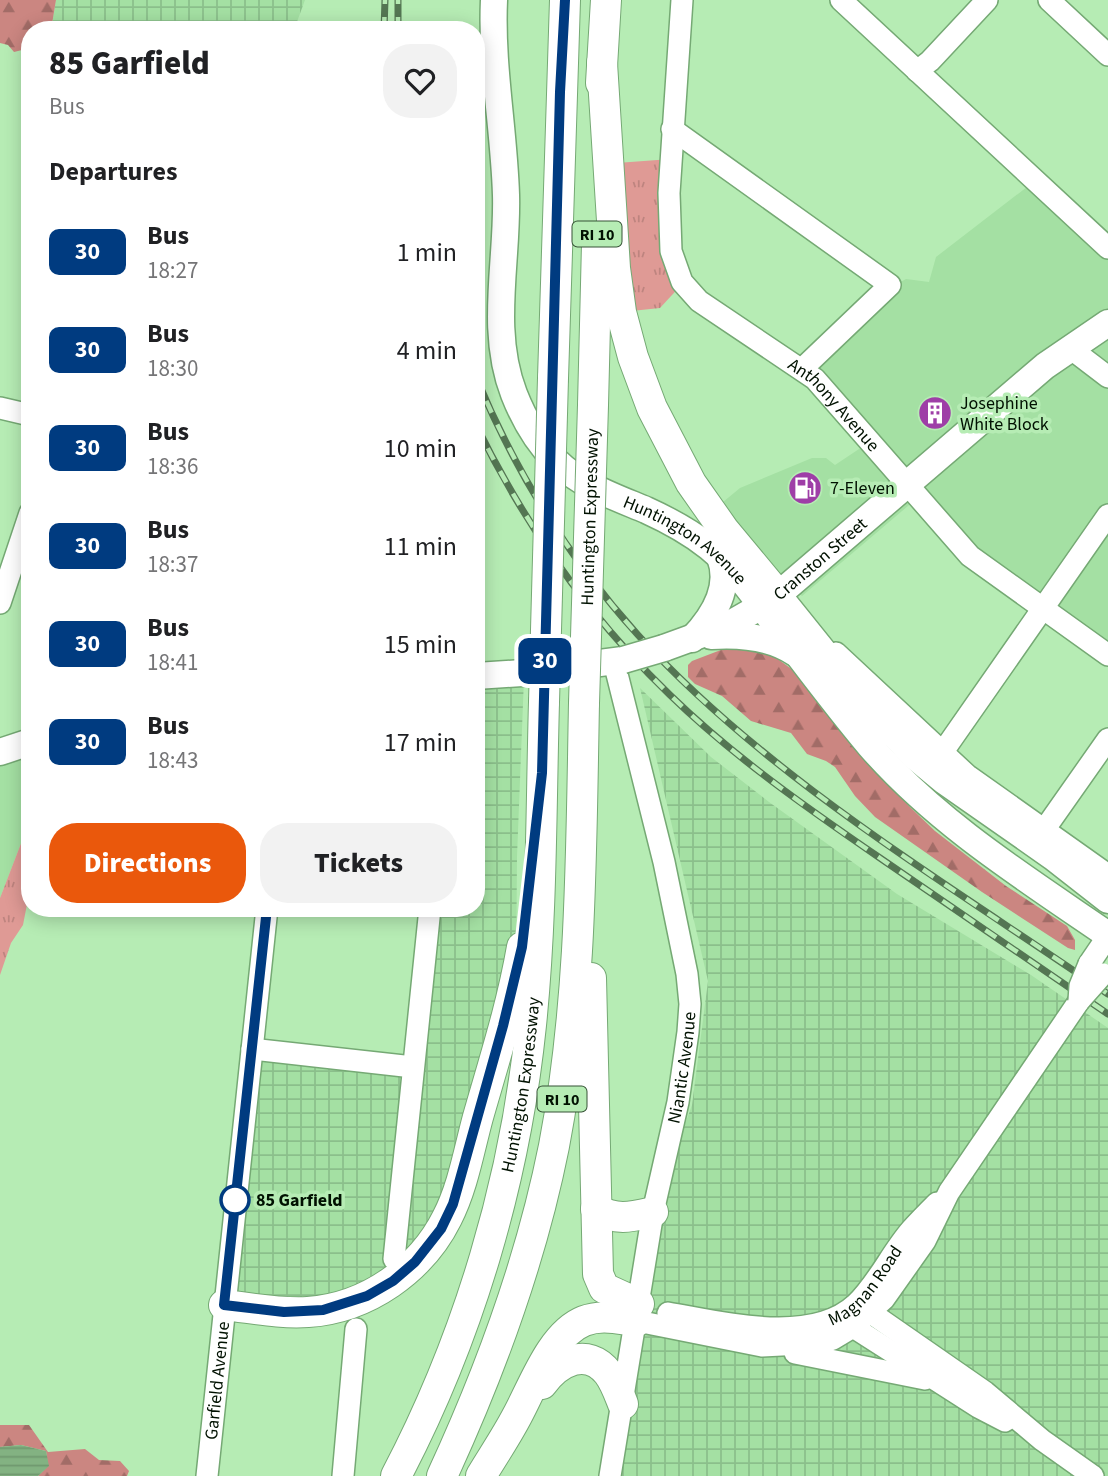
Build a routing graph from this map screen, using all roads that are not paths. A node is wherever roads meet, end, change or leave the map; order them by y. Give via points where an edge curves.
1 (494, 0) edge
2 (551, 0) edge
3 (565, 0) edge
4 (606, 0) edge
5 (681, 0) edge
6 (841, 0) edge
7 (987, 0) edge
8 (1049, 0) edge
9 (1108, 55) edge
10 (602, 63) junction
11 (917, 71) junction
12 (672, 130) junction
13 (556, 244) junction
14 (1108, 248) edge
15 (1108, 323) edge
16 (1070, 348) junction
17 (802, 369) junction
18 (1108, 377) edge
19 (0, 408) edge
20 (21, 413) edge
21 (907, 485) junction
22 (1108, 515) edge
23 (21, 540) edge
24 (720, 557) junction
25 (770, 601) junction
26 (0, 603) edge
27 (1043, 608) junction
28 (802, 623) junction
29 (692, 639) junction
30 (1108, 655) edge
31 (799, 656) junction
32 (618, 661) junction
33 (485, 675) edge
34 (1108, 739) edge
35 (21, 745) edge
36 (0, 752) edge
37 (942, 753) junction
38 (542, 773) junction
39 (1044, 830) junction
40 (1108, 875) edge
41 (1108, 900) edge
42 (580, 901) junction
43 (266, 917) edge
44 (429, 917) edge
45 (1108, 936) edge
46 (1102, 970) edge
47 (252, 1049) junction
48 (413, 1067) junction
49 (596, 1209) junction
50 (653, 1212) junction
51 (394, 1259) dead end
52 (224, 1305) junction
53 (864, 1308) junction
54 (638, 1313) junction
55 (845, 1322) junction
56 (356, 1329) dead end
57 (758, 1336) junction
58 (937, 1381) junction
59 (623, 1404) junction
60 (517, 1418) junction
61 (1042, 1440) junction
62 (207, 1476) edge
63 (344, 1476) edge
64 (396, 1476) edge
65 (442, 1476) edge
66 (481, 1476) edge
67 (610, 1476) edge
68 (1093, 1476) edge

1 - 24 main road, Huntington Avenue via 494,64 506,201 502,333 513,393 535,435 564,468 668,521
2 - 13 highway
3 - 13 highway, Huntington Expressway / RI 10
4 - 10 highway, Huntington Expressway / RI 10
5 - 12 street
6 - 11 street
7 - 11 street
8 - 9 street
10 - 25 highway via 615,268 634,357 660,426 691,484
10 - 42 highway, Huntington Expressway / RI 10, bridge
11 - 14 street
12 - 17 street, Anthony Avenue via 671,251 682,282 699,301
12 - 17 street via 890,285
13 - 38 highway, Huntington Expressway / RI 10, bridge
15 - 16 main road, Cranston Street
16 - 18 street
16 - 21 main road, Cranston Street
17 - 21 street, Anthony Avenue
19 - 20 street
21 - 25 main road, Cranston Street
21 - 27 street, Anthony Avenue via 970,556
22 - 27 street
23 - 26 street
24 - 25 main road, Huntington Avenue
24 - 29 main road via 724,578 720,599
25 - 28 main road, Huntington Avenue
25 - 29 main road, Cranston Street
25 - 31 main road, Huntington Avenue
27 - 30 street, Anthony Avenue
27 - 37 street
28 - 37 street, Huntington Avenue
28 - 41 main road, Huntington Avenue via 868,707 914,756
29 - 31 main road via 761,639
29 - 32 main road, Cranston Street, bridge
31 - 45 main road, Huntington Avenue via 872,747 922,797 980,845
32 - 33 main road, Cranston Street
32 - 50 street, Niantic Avenue via 687,974 688,1032 678,1102
34 - 39 street
35 - 36 main road
37 - 39 street, Huntington Avenue
38 - 52 highway via 518,967 458,1189 441,1229 404,1272 353,1302 297,1312
38 - 64 highway, Huntington Expressway / RI 10 via 531,1027 507,1164 463,1323
39 - 40 street, Huntington Avenue
42 - 49 highway via 593,985
42 - 65 highway, Huntington Expressway / RI 10 via 568,1058 543,1195 499,1342
43 - 47 street, Garfield Avenue
44 - 48 street
45 - 46 street, Magnan Road
46 - 53 street, Magnan Road, bridge via 1080,986 1079,1001 949,1192 911,1230
47 - 48 street
47 - 52 street, Garfield Avenue
48 - 51 street
49 - 50 highway via 615,1218
49 - 54 highway via 599,1279
50 - 54 street, Niantic Avenue
52 - 62 street, Garfield Avenue
53 - 55 street, Magnan Road
53 - 61 street via 985,1392
54 - 57 street via 662,1312
54 - 59 street, Niantic Avenue
54 - 60 highway via 584,1320 568,1331 549,1356
55 - 57 street, Magnan Road via 768,1328
55 - 58 street
56 - 63 street
57 - 58 street
58 - 61 street
59 - 60 highway via 607,1371 593,1361 577,1359 550,1374
59 - 67 street, Niantic Avenue
60 - 66 highway
61 - 68 street

